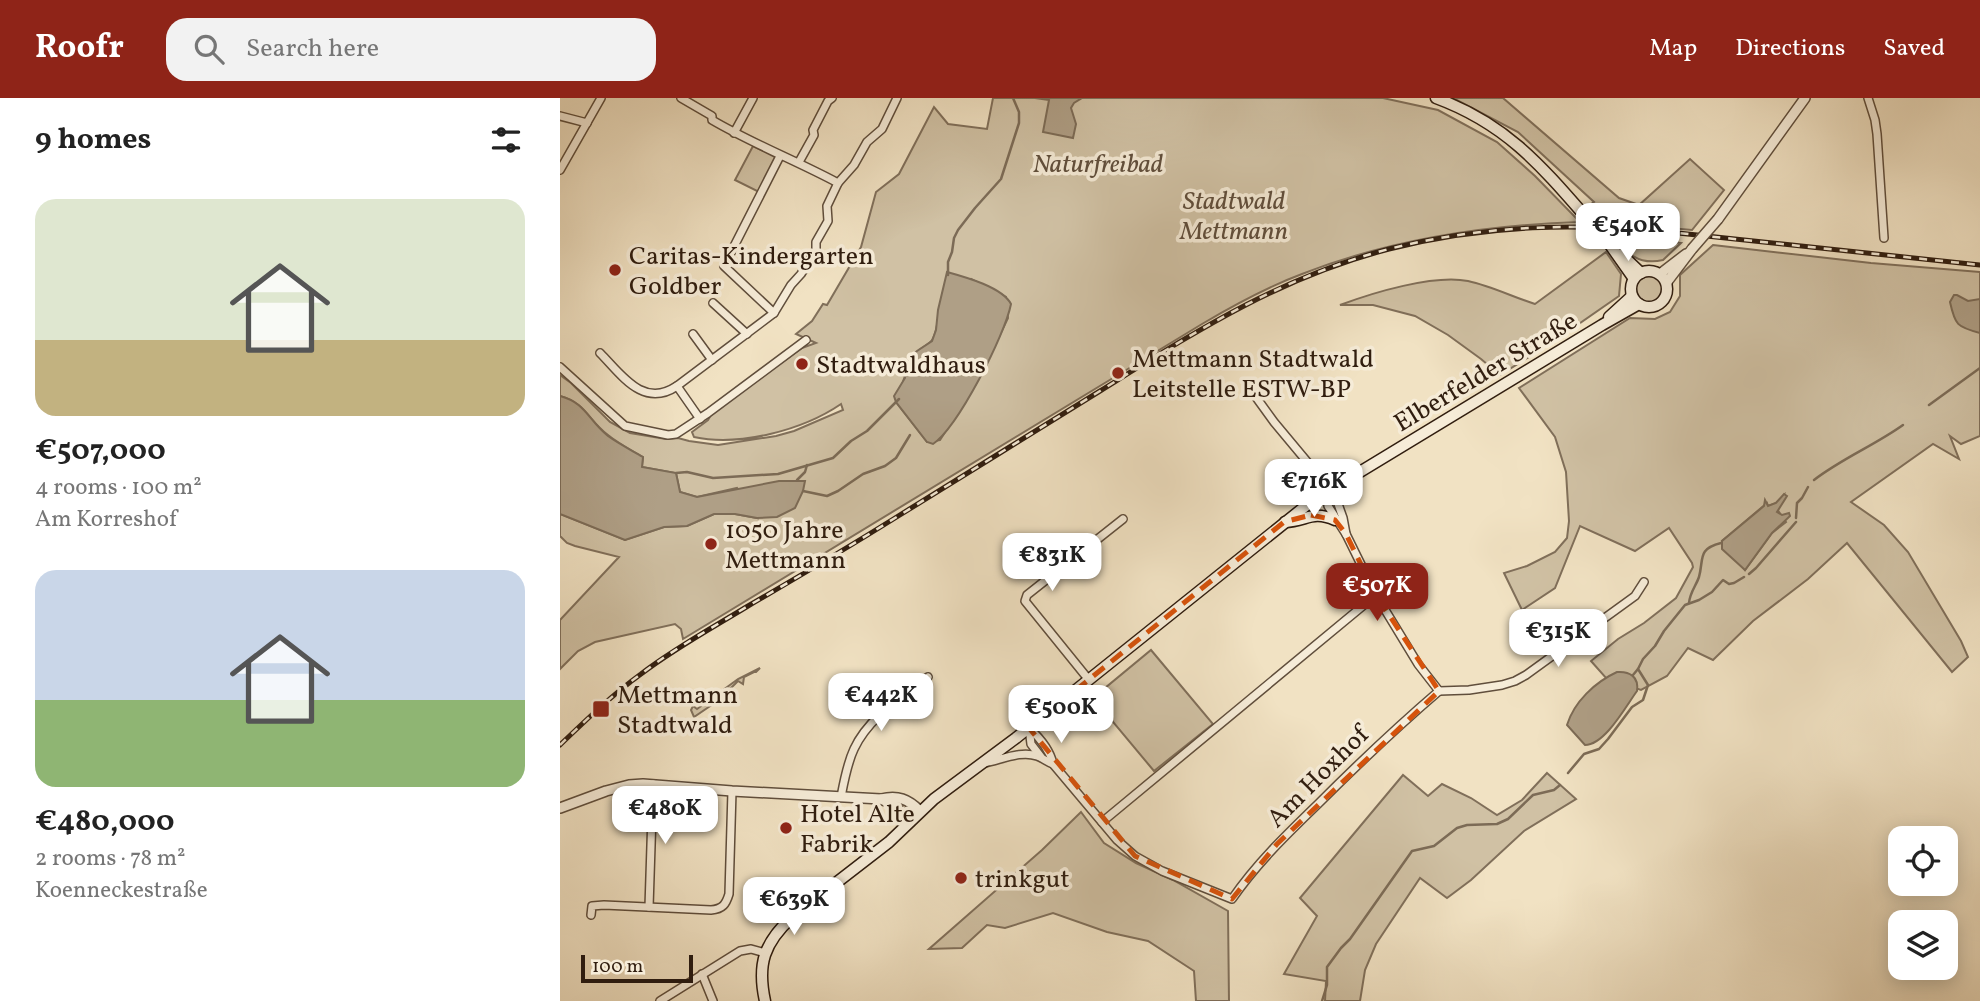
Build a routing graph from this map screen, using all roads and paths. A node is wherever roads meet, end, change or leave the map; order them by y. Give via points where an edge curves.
1 (601, 98) edge
2 (681, 98) edge
3 (753, 98) edge
4 (832, 98) edge
5 (897, 98) edge
6 (1436, 98) edge
7 (1805, 98) edge
8 (1868, 98) edge
9 (690, 100) edge
10 (560, 116) edge
11 (587, 123) junction
12 (734, 133) junction
13 (780, 156) junction
14 (563, 159) edge
15 (799, 162) junction
16 (560, 170) edge
17 (838, 183) junction
18 (1884, 238) dead end
19 (1638, 276) junction
20 (1663, 278) junction
21 (1635, 300) junction
22 (713, 303) dead end
23 (774, 313) junction
24 (693, 334) dead end
25 (747, 334) junction
26 (806, 340) dead end
27 (600, 352) dead end
28 (712, 360) junction
29 (560, 367) edge
30 (677, 386) junction
31 (1253, 393) dead end
32 (700, 419) junction
33 (1326, 491) junction
34 (1123, 519) dead end
35 (1335, 520) junction
36 (1284, 522) junction
37 (1346, 534) junction
38 (1644, 582) dead end
39 (1376, 595) junction
40 (928, 677) dead end
41 (1089, 680) junction
42 (1439, 691) junction
43 (1029, 728) junction
44 (1041, 758) junction
45 (984, 763) junction
46 (1053, 764) junction
47 (653, 784) junction
48 (732, 791) junction
49 (841, 797) junction
50 (881, 799) junction
51 (560, 808) edge
52 (920, 811) junction
53 (910, 822) junction
54 (1102, 822) junction
55 (649, 906) junction
56 (591, 915) dead end
57 (765, 953) junction
58 (702, 974) junction
59 (660, 1001) edge
60 (713, 1001) edge
61 (765, 1001) edge

1 - 11 street
2 - 9 street
3 - 12 street
4 - 15 street
5 - 17 street via 882,130 867,142
6 - 19 main road, bridge via 1509,137 1542,167
7 - 20 street, bridge via 1718,219
8 - 18 street via 1877,134
9 - 12 street
10 - 11 street
11 - 14 street
12 - 13 street
13 - 15 street
13 - 23 street via 724,266
14 - 16 street
15 - 17 street
17 - 23 street via 816,250
19 - 20 main road via 1649,271
19 - 21 main road via 1631,287
20 - 21 main road via 1668,291 1662,302 1651,308
21 - 33 main road, Elberfelder Straße via 1602,325
22 - 25 street
23 - 25 street
24 - 28 street
25 - 28 street
26 - 32 street
27 - 30 street via 642,392 660,394
28 - 30 street
29 - 32 street via 625,426 676,435
30 - 32 street
31 - 33 street
33 - 35 street
33 - 36 main road, Elberfelder Straße
33 - 37 street via 1337,501
34 - 41 street via 1025,601
35 - 36 main road via 1311,515
35 - 37 street
36 - 41 main road, Elberfelder Straße
37 - 39 street
38 - 42 street via 1635,596 1526,675 1502,685
39 - 42 street
39 - 54 street
40 - 49 street via 860,737
41 - 43 main road, Elberfelder Straße
42 - 54 street, Am Hoxhof via 1277,844 1231,899 1135,856
43 - 44 street via 1031,744
43 - 45 main road, Elberfelder Straße
43 - 46 street
44 - 45 street via 1016,755
44 - 46 street
45 - 52 main road, Elberfelder Straße
46 - 54 street
47 - 48 street
47 - 51 street via 629,785
47 - 55 street
48 - 49 street
48 - 55 street via 725,905 711,910
49 - 50 street
50 - 52 street via 907,800
50 - 53 street
52 - 53 main road, Elberfelder Straße
53 - 57 main road, Elberfelder Straße via 784,925
55 - 56 street via 592,906
57 - 58 street via 740,951
57 - 61 main road
58 - 59 street
58 - 60 street

